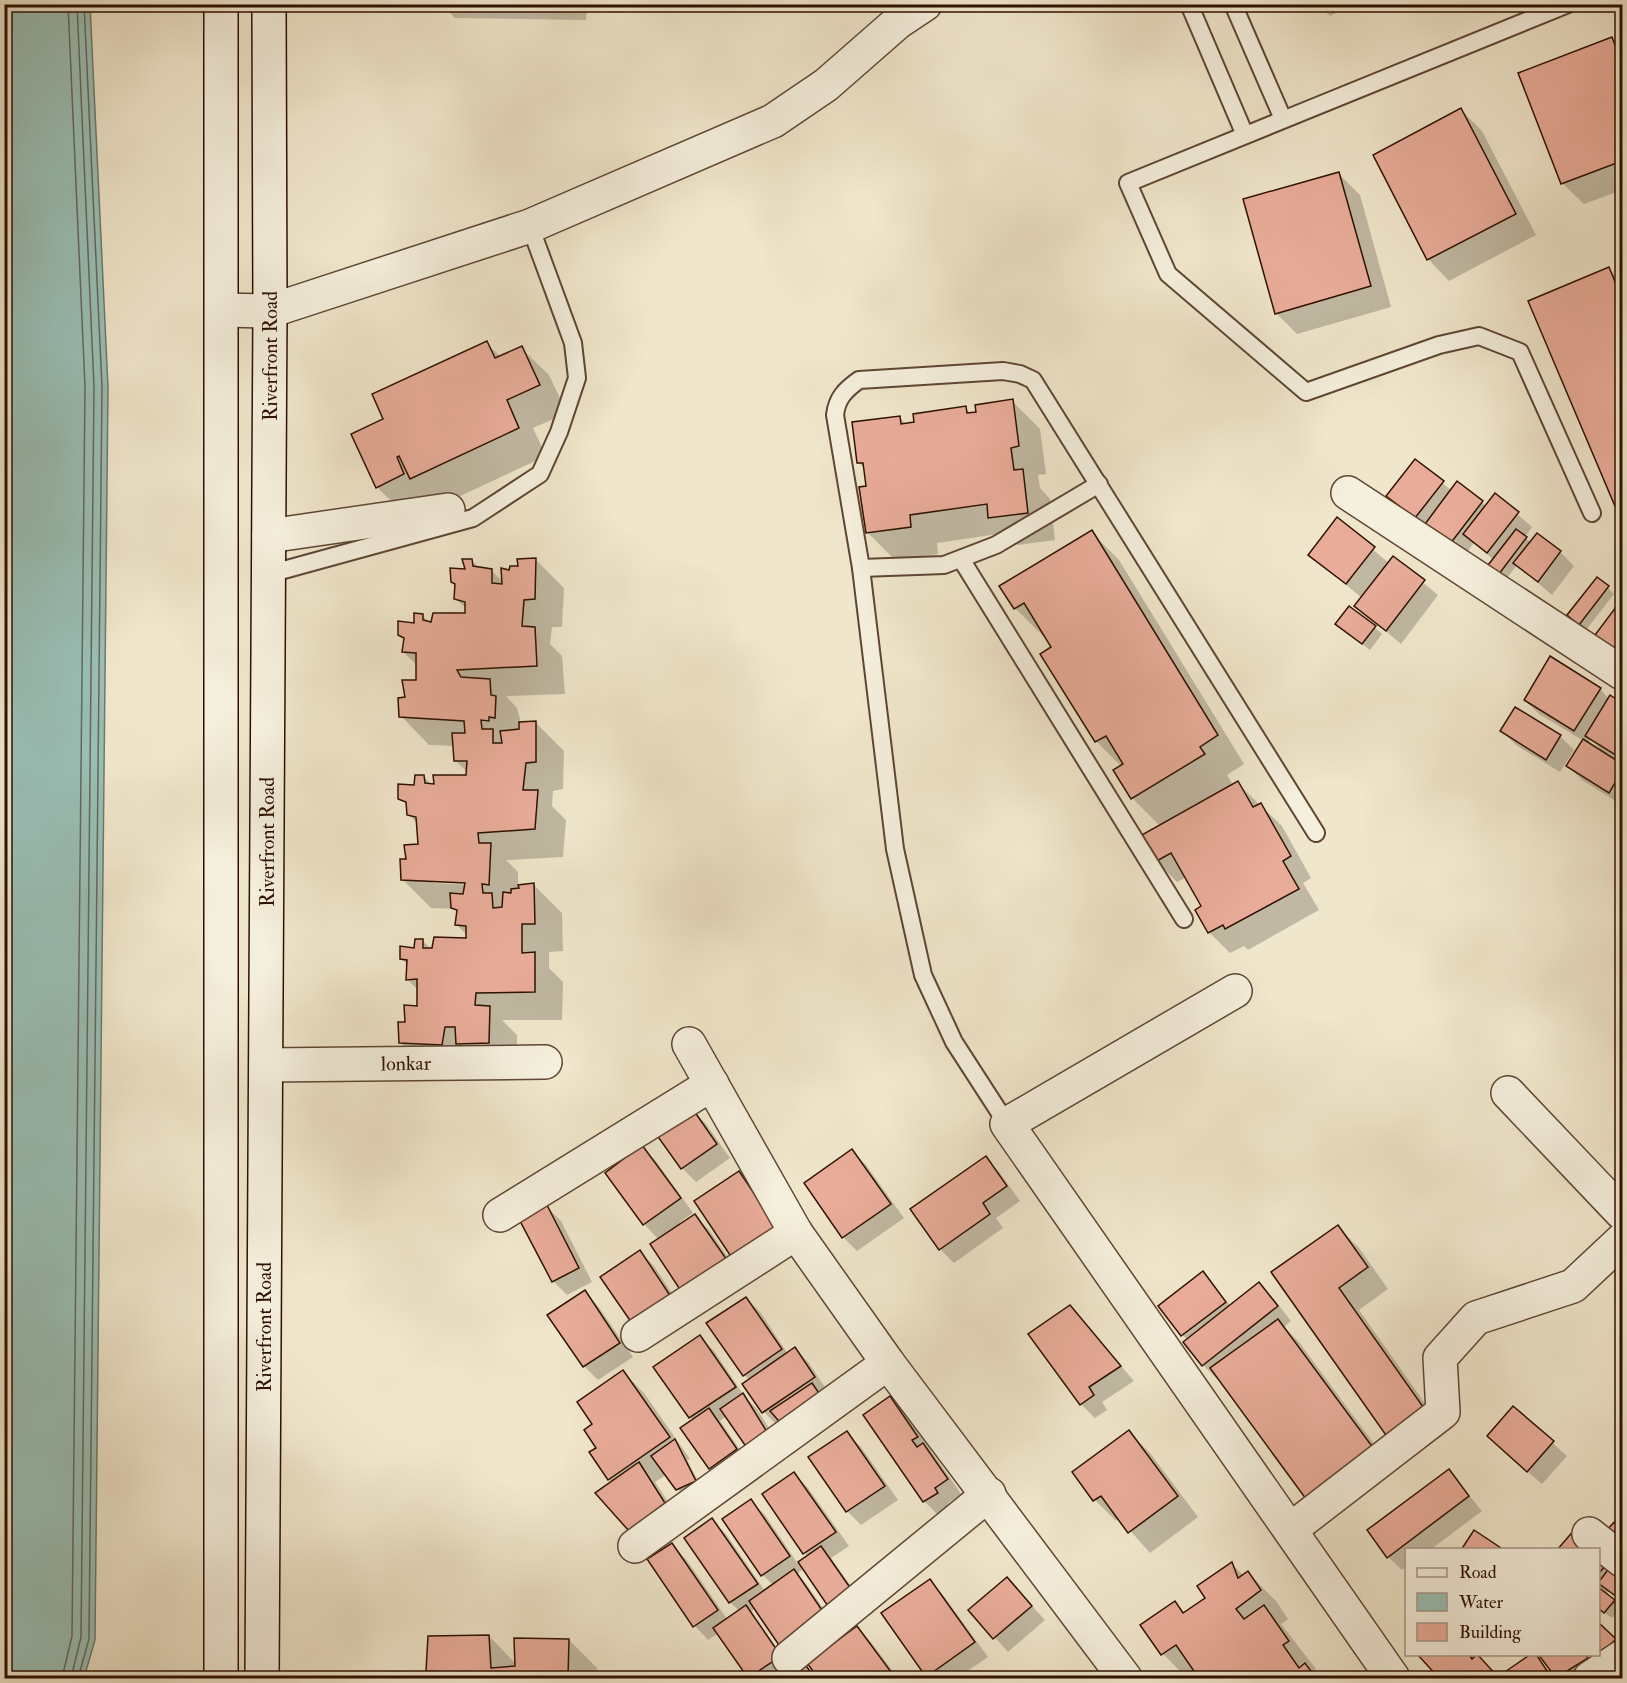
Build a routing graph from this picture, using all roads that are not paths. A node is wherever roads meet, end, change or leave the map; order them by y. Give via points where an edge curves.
1 (221, 4) edge
2 (269, 4) edge
3 (925, 4) edge
4 (1189, 4) edge
5 (1233, 4) edge
6 (1568, 4) edge
7 (1283, 119) junction
8 (1245, 135) junction
9 (530, 225) junction
10 (222, 310) junction
11 (270, 310) junction
12 (1099, 484) junction
13 (1348, 493) dead end
14 (448, 510) dead end
15 (1592, 513) dead end
16 (269, 536) junction
17 (961, 559) junction
18 (861, 568) junction
19 (269, 574) junction
20 (1623, 673) edge
21 (1316, 833) dead end
22 (1184, 919) dead end
23 (1235, 991) dead end
24 (690, 1044) dead end
25 (545, 1062) dead end
26 (266, 1065) junction
27 (712, 1084) junction
28 (1508, 1093) dead end
29 (1007, 1124) junction
30 (1623, 1213) edge
31 (500, 1215) dead end
32 (796, 1233) junction
33 (1623, 1240) edge
34 (638, 1335) dead end
35 (888, 1363) junction
36 (988, 1494) junction
37 (1290, 1530) junction
38 (1589, 1534) dead end
39 (635, 1546) dead end
40 (1623, 1560) edge
41 (1623, 1657) edge
42 (789, 1658) dead end
43 (222, 1678) edge
44 (262, 1678) edge
45 (1125, 1678) edge
46 (1393, 1678) edge
47 (1590, 1678) edge

1 - 10 street
2 - 11 street, Riverfront Road
3 - 9 street via 898,22 826,85 773,121
4 - 8 lane
5 - 7 lane
6 - 7 lane
7 - 8 lane
8 - 15 lane via 1128,183 1168,273 1306,392 1439,345 1479,336 1520,352
9 - 11 street
9 - 19 lane via 573,343 577,378 560,432 540,474 473,518
10 - 11 street
10 - 43 street
11 - 16 street, Riverfront Road
12 - 17 lane via 996,545
12 - 18 lane via 1033,380 1020,374 1003,371 859,380 836,404 835,416
12 - 21 lane
13 - 20 street
14 - 16 street
16 - 19 street, Riverfront Road
17 - 18 lane via 944,565
17 - 22 lane
18 - 29 lane via 895,849 923,975 954,1042
19 - 26 street, Riverfront Road
23 - 29 street
24 - 27 street
25 - 26 street, lonkar
26 - 44 street, Riverfront Road
27 - 31 street
27 - 32 street
28 - 30 street
29 - 37 street
32 - 34 street
32 - 35 street
33 - 37 street via 1573,1286 1476,1318 1440,1358 1443,1412
35 - 36 street
35 - 39 street
36 - 42 street
36 - 45 street
37 - 46 street
38 - 40 street
41 - 47 street

